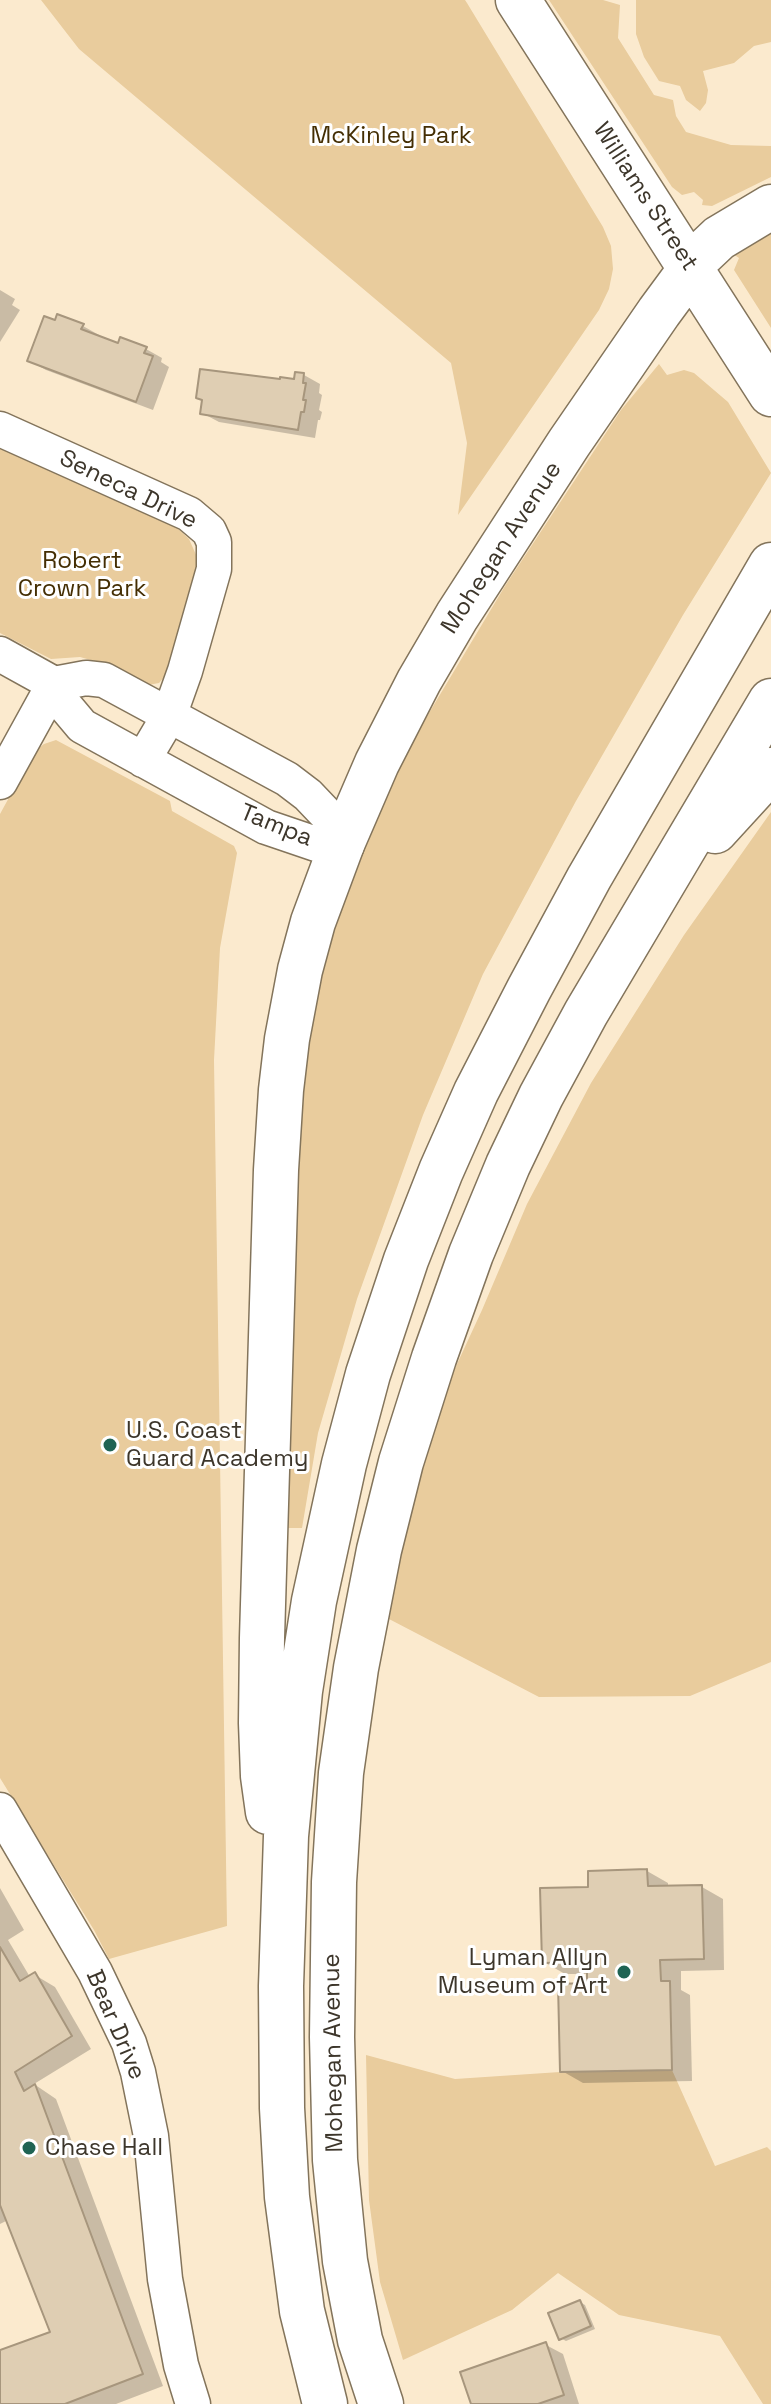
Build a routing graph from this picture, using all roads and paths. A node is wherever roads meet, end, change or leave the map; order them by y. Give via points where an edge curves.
1 (518, 0) edge
2 (771, 207) edge
3 (690, 268) junction
4 (761, 378) edge
5 (0, 429) edge
6 (771, 565) edge
7 (0, 654) edge
8 (54, 684) junction
9 (771, 701) edge
10 (169, 716) junction
11 (143, 760) junction
12 (771, 770) edge
13 (0, 782) edge
14 (342, 844) junction
15 (652, 901) junction
16 (0, 1810) edge
17 (284, 1886) junction
18 (193, 2404) edge
19 (325, 2404) edge
20 (381, 2404) edge

1 - 3 main road, Williams Street
2 - 3 main road, Mohegan Avenue via 719,238
3 - 4 main road, Williams Street
3 - 14 main road, Mohegan Avenue via 457,616 377,763
5 - 10 street, Seneca Drive via 189,514 209,531 214,569
6 - 17 main road via 529,989 465,1117 406,1260 361,1398 320,1571 300,1691
7 - 8 street, Tampa
8 - 10 street, Tampa via 104,680
8 - 11 street, Tampa via 82,726
8 - 13 street
9 - 15 main road
10 - 11 street, Seneca Drive
10 - 14 street, Tampa via 287,779 327,815
11 - 14 street, Tampa via 266,827 316,844
12 - 15 main road
14 - 17 main road, Mohegan Avenue via 300,970 284,1065 277,1154 261,1723 271,1840
15 - 20 main road, Mohegan Avenue via 553,1074 471,1254 421,1396 370,1589 338,1806 333,2123 351,2295
16 - 18 street, Bear Drive via 95,1972 129,2043 151,2136 165,2279
17 - 19 main road, Mohegan Avenue via 285,2169 297,2282

